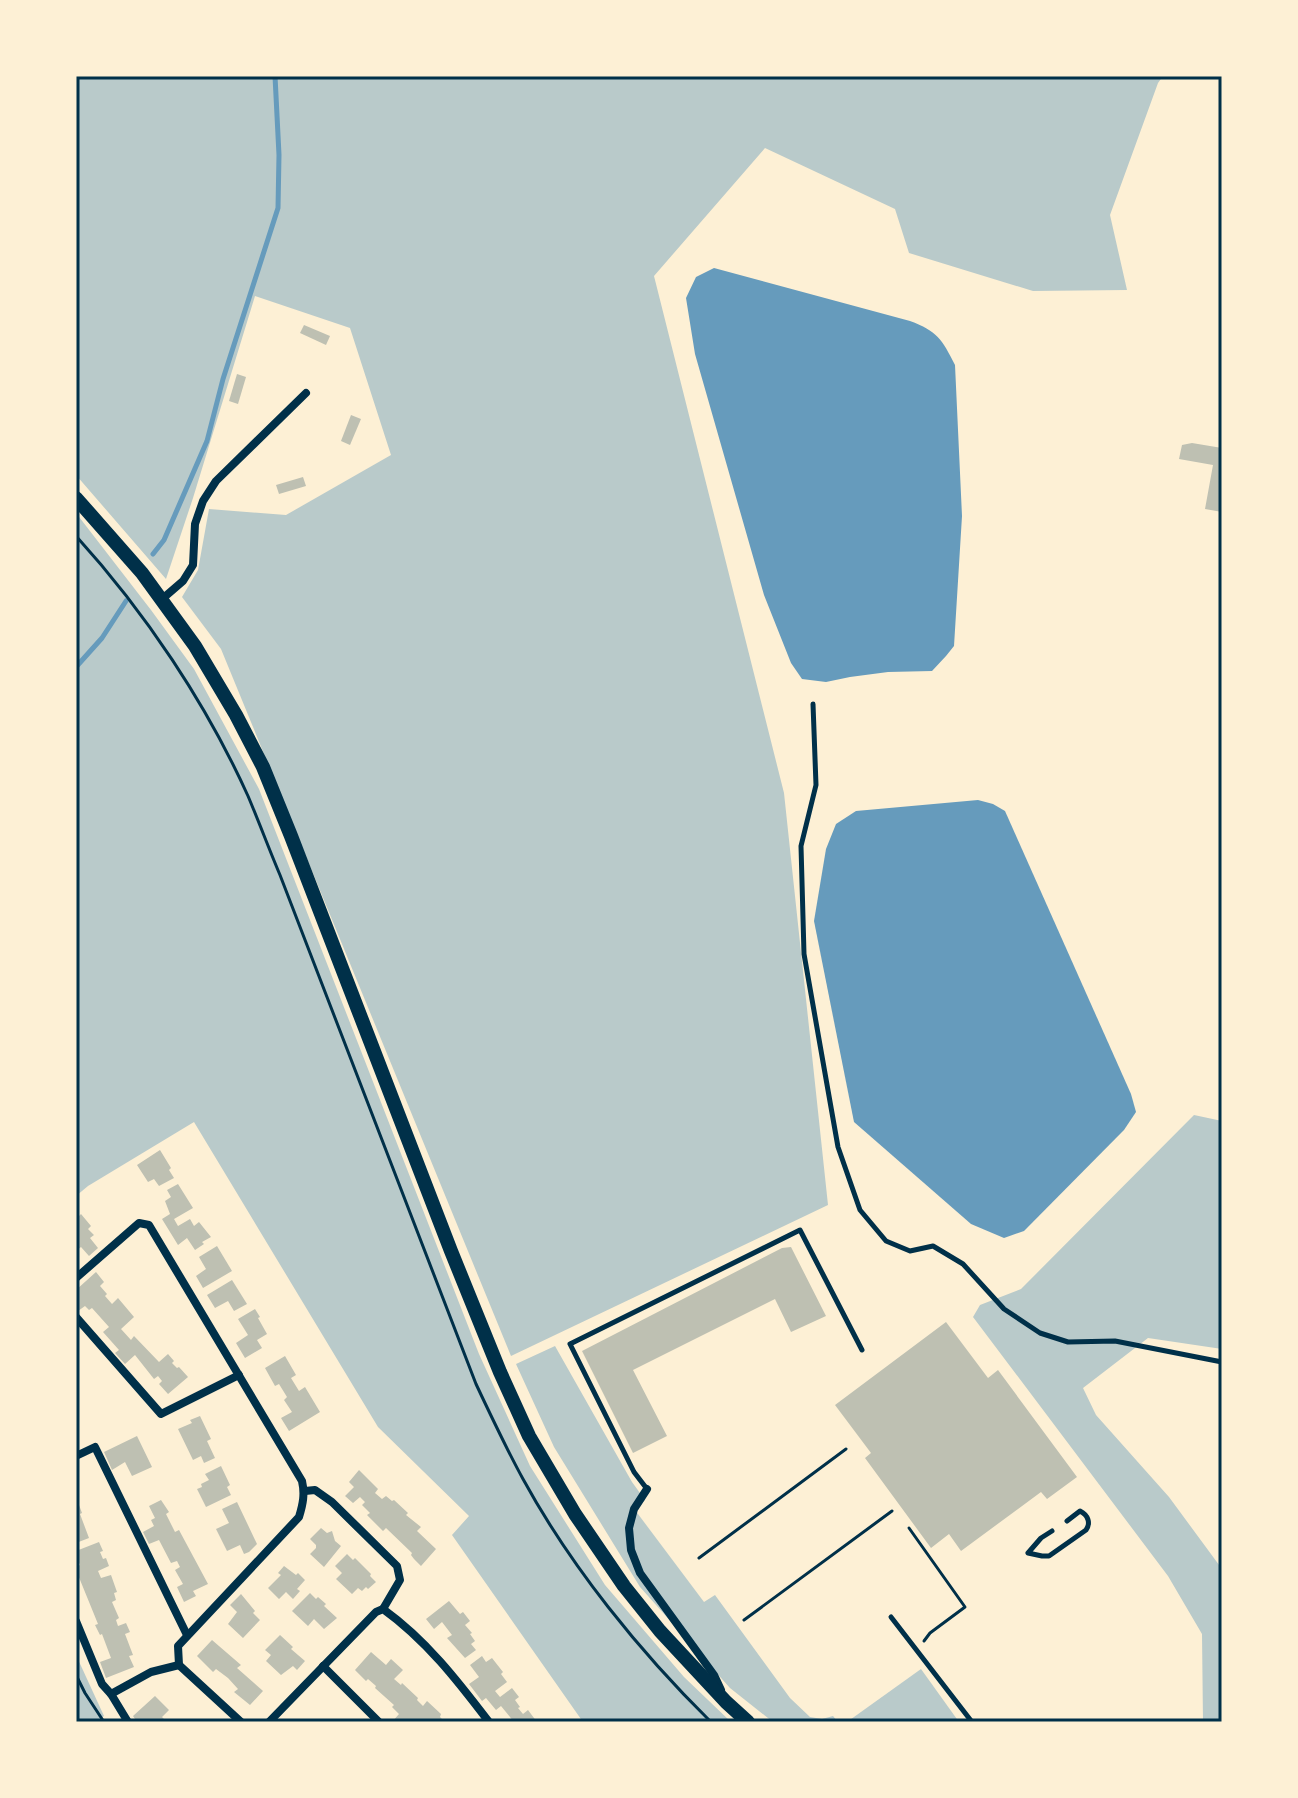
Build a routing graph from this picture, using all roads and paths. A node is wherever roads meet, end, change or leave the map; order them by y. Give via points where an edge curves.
1 (306, 393) dead end
2 (76, 498) edge
3 (76, 536) edge
4 (161, 600) junction
5 (813, 704) dead end
6 (76, 1278) edge
7 (76, 1317) edge
8 (862, 1350) dead end
9 (1222, 1362) edge
10 (239, 1375) junction
11 (846, 1449) dead end
12 (76, 1456) edge
13 (647, 1489) joint
14 (305, 1491) junction
15 (892, 1511) dead end
16 (1067, 1521) dead end
17 (909, 1528) dead end
18 (1052, 1531) dead end
19 (699, 1558) dead end
20 (383, 1609) junction
21 (891, 1617) dead end
22 (744, 1620) dead end
23 (76, 1621) edge
24 (187, 1635) junction
25 (925, 1646) dead end
26 (179, 1665) junction
27 (323, 1666) junction
28 (76, 1675) edge
29 (111, 1694) junction
30 (726, 1702) junction
31 (104, 1722) edge
32 (128, 1722) edge
33 (241, 1722) edge
34 (269, 1722) edge
35 (379, 1722) edge
36 (489, 1722) edge
37 (711, 1722) edge
38 (748, 1722) edge
39 (972, 1722) edge

1 - 4 street via 216,481 195,524 193,565
2 - 4 main road
3 - 37 path via 178,669 247,794 476,1384 524,1481 606,1604
4 - 30 main road via 195,646 263,767 529,1436 624,1586
5 - 9 lane via 816,785 801,846 804,954 838,1147 860,1210 886,1241 910,1251 933,1246 963,1264 1004,1309 1040,1333 1068,1342 1115,1341
6 - 10 street via 139,1223 149,1225
7 - 10 street via 161,1414
8 - 13 lane via 800,1230 570,1344
10 - 14 street
11 - 19 path
12 - 24 street via 95,1447
13 - 30 street via 629,1528 631,1550 640,1573 714,1675
14 - 20 street via 315,1490 332,1502 397,1566 400,1580
14 - 24 street via 299,1517
15 - 22 path
16 - 18 lane via 1080,1511 1089,1525 1049,1556 1028,1553
17 - 25 path via 965,1607 930,1633
20 - 27 street
20 - 36 street via 430,1649
21 - 39 lane
23 - 29 street
24 - 26 street via 178,1646
26 - 29 street via 151,1672
26 - 33 street
27 - 34 street
27 - 35 street
28 - 31 path
29 - 32 street
30 - 38 main road

